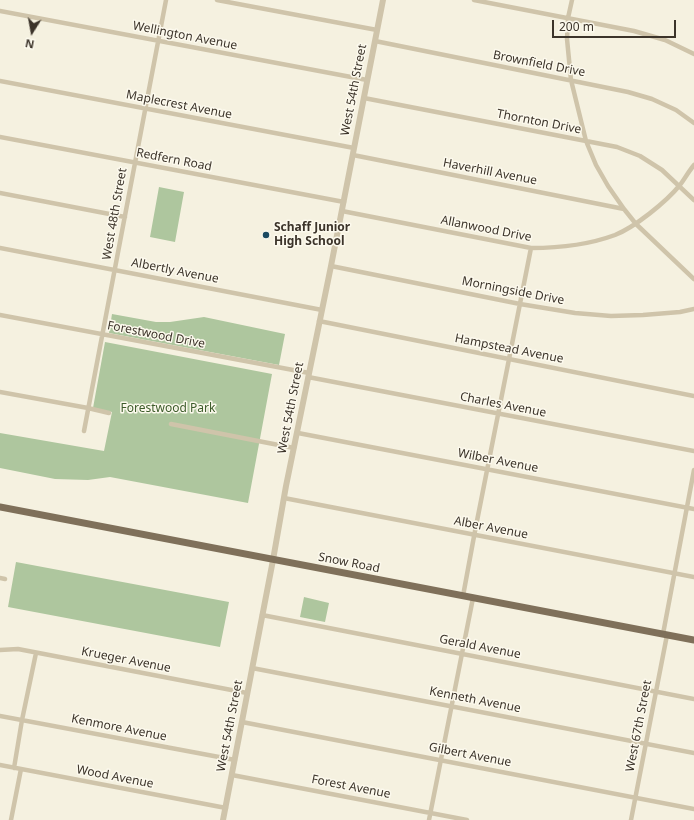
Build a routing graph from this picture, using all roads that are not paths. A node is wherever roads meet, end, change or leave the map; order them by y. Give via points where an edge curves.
1 (166, 0) edge
2 (217, 0) edge
3 (383, 0) edge
4 (474, 0) edge
5 (572, 0) edge
6 (0, 11) edge
7 (568, 18) junction
8 (377, 30) junction
9 (158, 41) junction
10 (375, 41) junction
11 (694, 54) edge
12 (367, 80) junction
13 (571, 80) junction
14 (0, 81) edge
15 (364, 98) junction
16 (145, 108) junction
17 (694, 123) edge
18 (0, 137) edge
19 (586, 141) junction
20 (354, 148) junction
21 (353, 155) junction
22 (134, 163) junction
23 (694, 165) edge
24 (679, 186) junction
25 (0, 193) edge
26 (694, 200) edge
27 (344, 202) junction
28 (624, 209) junction
29 (342, 211) junction
30 (125, 217) junction
31 (636, 224) junction
32 (0, 248) edge
33 (531, 248) junction
34 (331, 266) junction
35 (115, 270) junction
36 (694, 279) edge
37 (520, 304) junction
38 (694, 309) edge
39 (322, 310) junction
40 (0, 315) edge
41 (319, 322) junction
42 (102, 335) junction
43 (509, 359) junction
44 (308, 375) junction
45 (0, 392) edge
46 (694, 396) edge
47 (88, 408) junction
48 (109, 413) dead end
49 (498, 414) junction
50 (171, 424) dead end
51 (84, 431) dead end
52 (298, 433) junction
53 (294, 448) junction
54 (694, 451) edge
55 (487, 469) junction
56 (694, 470) edge
57 (284, 498) junction
58 (0, 507) edge
59 (687, 507) junction
60 (694, 509) edge
61 (474, 535) junction
62 (273, 560) junction
63 (675, 574) junction
64 (694, 577) edge
65 (463, 596) junction
66 (473, 598) junction
67 (262, 615) junction
68 (665, 635) junction
69 (694, 640) edge
70 (0, 650) edge
71 (36, 653) junction
72 (462, 654) junction
73 (252, 668) junction
74 (656, 692) junction
75 (248, 693) junction
76 (694, 699) edge
77 (451, 706) junction
78 (0, 716) edge
79 (22, 720) junction
80 (242, 722) junction
81 (646, 744) junction
82 (694, 753) edge
83 (235, 760) junction
84 (441, 760) junction
85 (0, 765) edge
86 (14, 768) junction
87 (21, 769) junction
88 (232, 775) junction
89 (636, 797) junction
90 (226, 808) junction
91 (694, 808) edge
92 (431, 813) junction
93 (11, 820) edge
94 (224, 820) edge
95 (429, 820) edge
96 (467, 820) edge
97 (631, 820) edge

1 - 9 street, West 48th Street
2 - 8 street
3 - 8 street, West 54th Street
4 - 7 street
5 - 7 street
6 - 9 street, Wellington Avenue
7 - 11 street via 634,31 665,40
7 - 13 street via 567,40
8 - 10 street, West 54th Street
9 - 12 street, Wellington Avenue
9 - 16 street, West 48th Street
10 - 12 street, West 54th Street
10 - 13 street, Brownfield Drive
12 - 15 street, West 54th Street
13 - 17 street, Brownfield Drive via 652,99 676,110
13 - 19 street
14 - 16 street, Maplecrest Avenue
15 - 19 street, Thornton Drive
15 - 20 street, West 54th Street
16 - 20 street, Maplecrest Avenue
16 - 22 street, West 48th Street
18 - 22 street, Redfern Road
19 - 24 street, Thornton Drive via 640,156 662,170
19 - 28 street via 596,165
20 - 21 street, West 54th Street
21 - 27 street, West 54th Street
21 - 28 street, Haverhill Avenue
22 - 27 street, Redfern Road
22 - 30 street, West 48th Street
23 - 24 street, Allanwood Drive
24 - 26 street, Thornton Drive
24 - 31 street, Allanwood Drive
25 - 30 street
27 - 29 street, West 54th Street
28 - 31 street
29 - 33 street, Allanwood Drive
29 - 34 street, West 54th Street
30 - 35 street, West 48th Street
31 - 33 street, Allanwood Drive via 616,235 590,242 557,248
31 - 36 street
32 - 35 street, Albertly Avenue
33 - 37 street
34 - 37 street, Morningside Drive
34 - 39 street, West 54th Street
35 - 39 street, Albertly Avenue
35 - 42 street, West 48th Street
37 - 38 street, Morningside Drive via 611,316
37 - 43 street
39 - 41 street, West 54th Street
40 - 42 street, Forestwood Drive
41 - 43 street, Hampstead Avenue
41 - 44 street, West 54th Street
42 - 44 street, Forestwood Drive
42 - 47 street, West 48th Street
43 - 46 street, Hampstead Avenue
43 - 49 street
44 - 49 street, Charles Avenue
44 - 52 street, West 54th Street
45 - 47 street
47 - 48 street
47 - 51 street, West 48th Street
49 - 54 street, Charles Avenue
49 - 55 street
50 - 53 street
52 - 53 street, West 54th Street
52 - 55 street, Wilber Avenue
53 - 57 street, West 54th Street
55 - 59 street, Wilber Avenue
55 - 61 street
56 - 59 street, West 67th Street
57 - 61 street, Alber Avenue
57 - 62 street, West 54th Street
58 - 62 main road, Snow Road
59 - 60 street, Wilber Avenue
59 - 63 street, West 67th Street
61 - 63 street, Alber Avenue
61 - 65 street
62 - 65 main road, Snow Road
62 - 67 street, West 54th Street
63 - 64 street, Alber Avenue
63 - 68 street, West 67th Street
65 - 66 main road, Snow Road
66 - 68 main road, Snow Road
66 - 72 street
67 - 72 street, Gerald Avenue
67 - 73 street, West 54th Street
68 - 69 main road, Snow Road
68 - 74 street, West 67th Street
70 - 71 street, Krueger Avenue via 18,649
71 - 75 street, Krueger Avenue
71 - 79 street
72 - 74 street, Gerald Avenue
72 - 77 street
73 - 75 street, West 54th Street
73 - 77 street, Kenneth Avenue
74 - 76 street, Gerald Avenue
74 - 81 street, West 67th Street
75 - 80 street, West 54th Street
77 - 81 street, Kenneth Avenue
77 - 84 street
78 - 79 street, Kenmore Avenue
79 - 83 street, Kenmore Avenue
79 - 86 street
80 - 83 street, West 54th Street
80 - 84 street, Gilbert Avenue
81 - 82 street, Kenneth Avenue
81 - 89 street, West 67th Street
83 - 88 street, West 54th Street
84 - 89 street, Gilbert Avenue
84 - 92 street
85 - 86 street, Wood Avenue
86 - 87 street, Wood Avenue
87 - 90 street, Wood Avenue
87 - 93 street
88 - 90 street, West 54th Street
88 - 92 street, Forest Avenue
89 - 91 street, Gilbert Avenue
89 - 97 street, West 67th Street
90 - 94 street, West 54th Street
92 - 95 street
92 - 96 street, Forest Avenue

